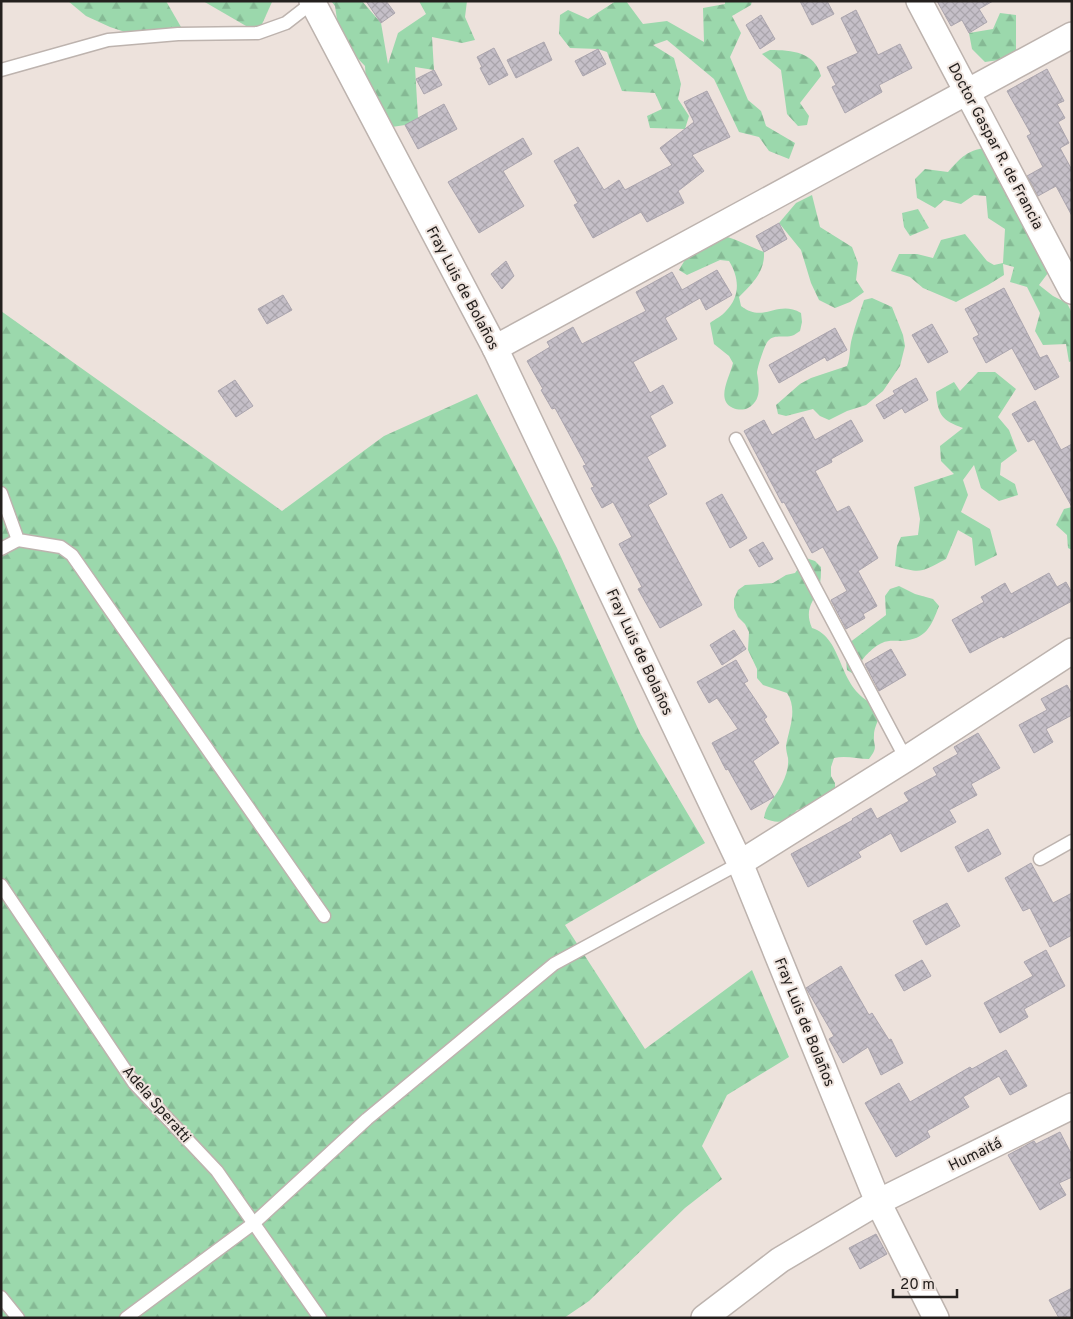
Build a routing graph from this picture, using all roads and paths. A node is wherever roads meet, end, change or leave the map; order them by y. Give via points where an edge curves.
1 (919, 1) edge
2 (313, 2) edge
3 (1072, 35) edge
4 (1, 70) edge
5 (968, 92) junction
6 (1072, 291) edge
7 (495, 348) junction
8 (736, 439) dead end
9 (1, 493) edge
10 (18, 540) junction
11 (1, 549) edge
12 (1072, 651) edge
13 (906, 759) junction
14 (1072, 840) edge
15 (1040, 859) dead end
16 (740, 863) junction
17 (1, 886) edge
18 (324, 916) dead end
19 (1072, 1106) edge
20 (878, 1202) junction
21 (254, 1223) junction
22 (1, 1297) edge
23 (18, 1318) edge
24 (126, 1318) edge
25 (320, 1318) edge
26 (704, 1318) edge
27 (936, 1318) edge

1 - 5 street, Doctor Gaspar R. de Francia
2 - 4 lane via 286,23 258,33 178,34 108,40
2 - 7 street, Fray Luis de Bolaños
3 - 5 street
5 - 6 street, Doctor Gaspar R. de Francia
5 - 7 street
7 - 16 street, Fray Luis de Bolaños
8 - 13 lane
9 - 10 lane
10 - 11 lane
10 - 18 lane via 61,547 72,555
12 - 13 street
13 - 16 street
14 - 15 lane
16 - 20 street, Fray Luis de Bolaños
16 - 21 lane via 554,964 367,1119
17 - 21 lane, Adela Speratti via 134,1083 216,1171
19 - 20 street, Humaitá
20 - 26 street, Humaitá via 780,1260
20 - 27 street, Fray Luis de Bolaños
21 - 24 lane
21 - 25 lane, Adela Speratti
22 - 23 lane

